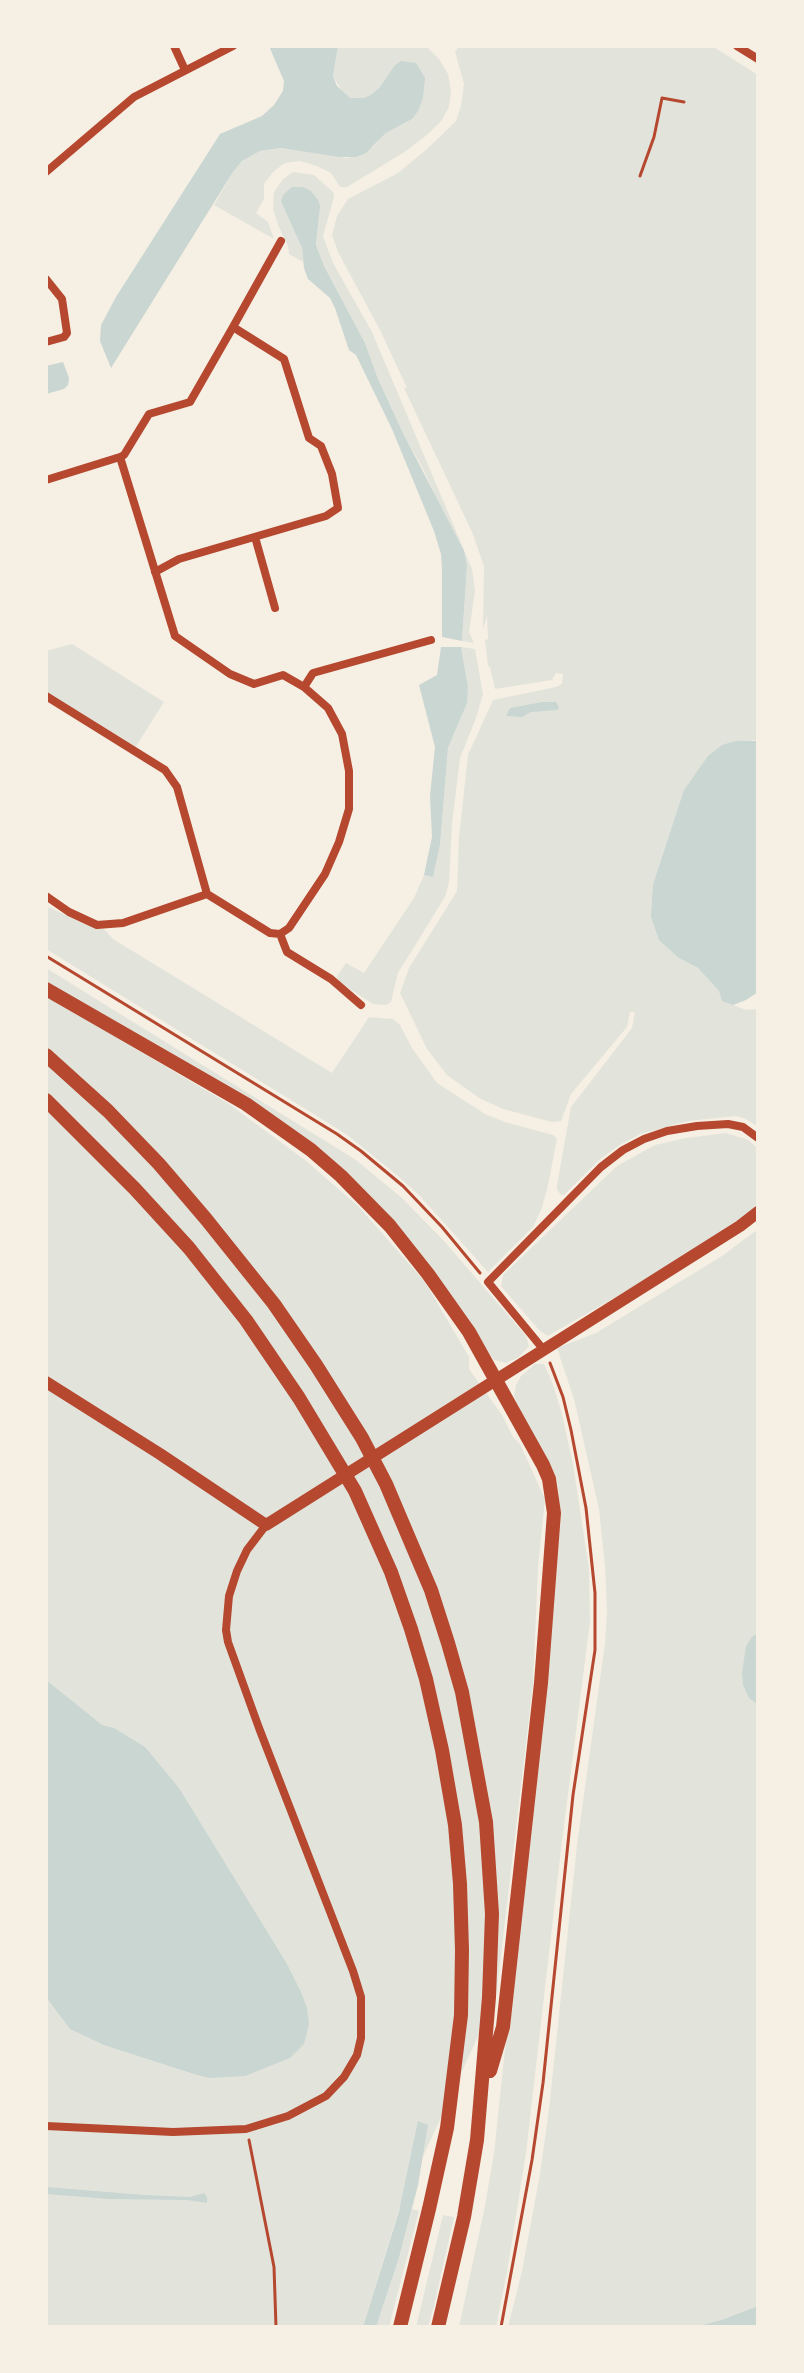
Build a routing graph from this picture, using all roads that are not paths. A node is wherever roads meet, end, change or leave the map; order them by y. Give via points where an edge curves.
1 (174, 46) edge
2 (233, 46) edge
3 (737, 46) edge
4 (758, 59) edge
5 (185, 70) junction
6 (46, 172) edge
7 (281, 241) dead end
8 (46, 279) edge
9 (233, 327) junction
10 (46, 342) edge
11 (120, 457) junction
12 (46, 480) edge
13 (255, 537) junction
14 (155, 572) junction
15 (275, 608) dead end
16 (431, 640) dead end
17 (304, 687) junction
18 (46, 696) edge
19 (207, 894) junction
20 (46, 896) edge
21 (280, 934) junction
22 (46, 989) edge
23 (361, 1005) dead end
24 (46, 1055) edge
25 (46, 1100) edge
26 (758, 1138) edge
27 (758, 1212) edge
28 (543, 1349) junction
29 (497, 1381) junction
30 (46, 1382) edge
31 (266, 1525) junction
32 (483, 2094) junction
33 (46, 2126) edge
34 (400, 2327) edge
35 (438, 2327) edge

1 - 5 street
2 - 5 street
3 - 4 street
5 - 6 street via 134,97
7 - 9 street
8 - 10 street via 62,299 67,333
9 - 11 street via 190,402 149,414
9 - 13 street via 284,359 309,438 321,446 332,474 338,508
11 - 12 street
11 - 14 street
13 - 14 street via 179,559
13 - 15 street
14 - 17 street via 175,636 254,684 283,675
16 - 17 street via 313,673
17 - 21 street via 328,708 342,734 349,809 325,874
18 - 19 street via 165,770 177,787
19 - 20 street via 123,923 97,925
19 - 21 street
21 - 23 street via 287,952
22 - 29 main road via 246,1104 341,1176 428,1274
24 - 32 main road via 159,1164 274,1304 362,1438 410,1538 462,1692 486,1822 492,1914
25 - 34 main road via 189,1248 299,1398 355,1491 391,1572 423,1667 455,1825 461,2015 447,2128
26 - 28 street via 728,1124 667,1131 623,1150 601,1167 488,1282
27 - 28 street
28 - 29 street
29 - 31 street
29 - 32 main road via 543,1465 554,1513 503,2027
30 - 31 street
31 - 33 street via 247,1550 229,1596 228,1642 353,1971 361,1997 357,2055 326,2096 246,2129 173,2132
32 - 35 main road via 464,2217

